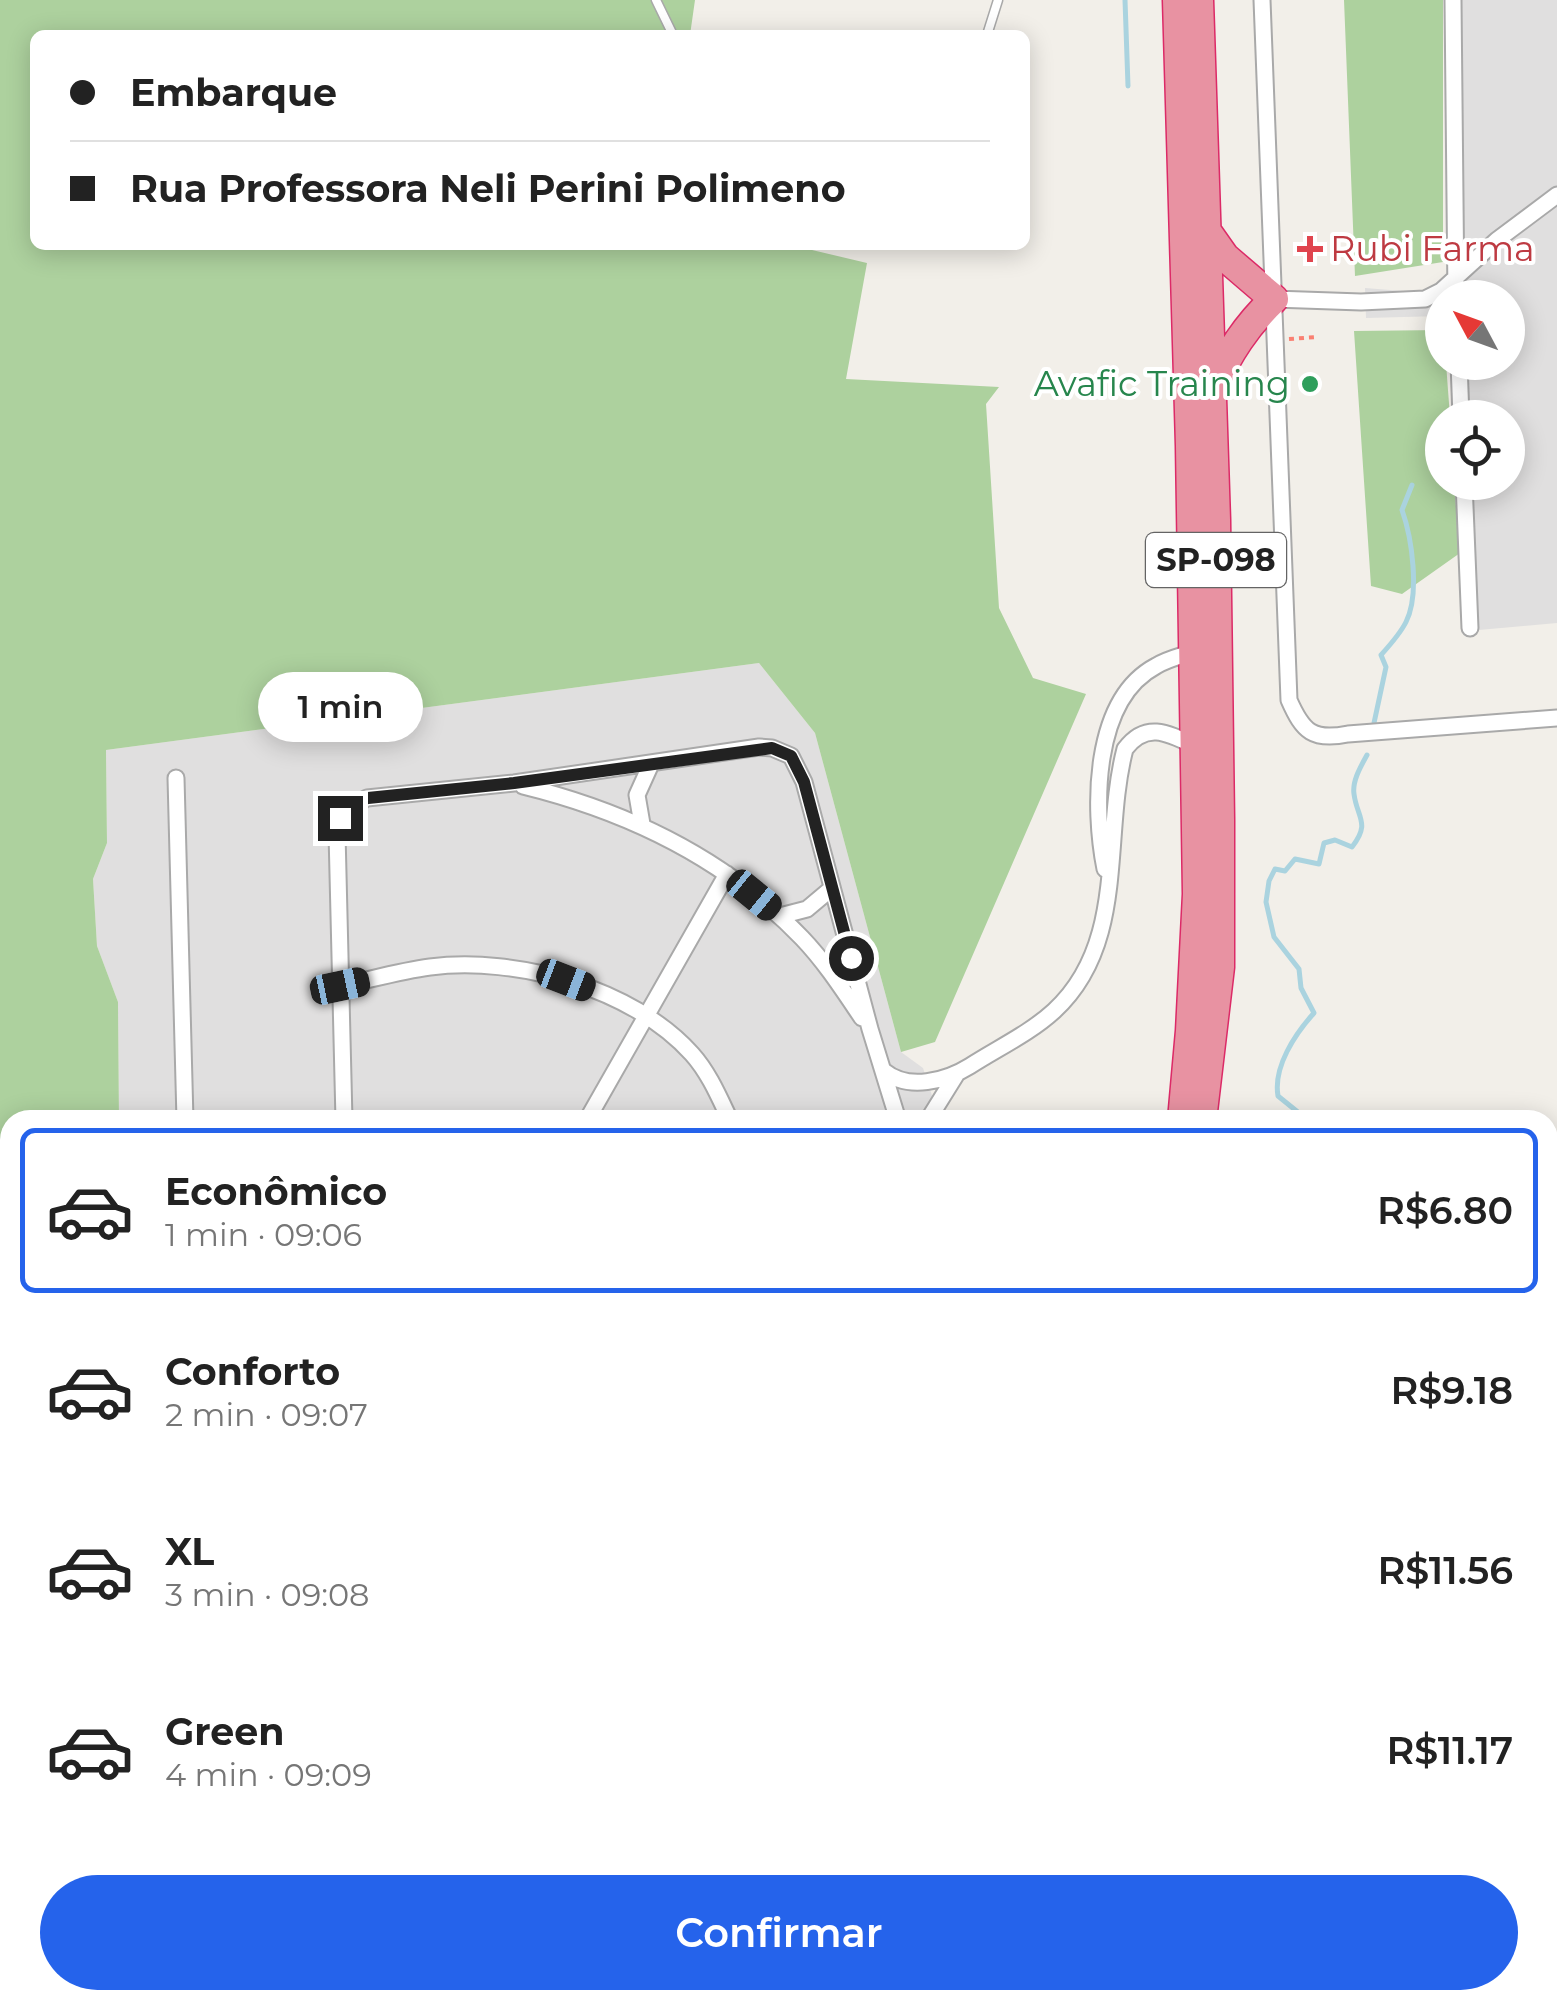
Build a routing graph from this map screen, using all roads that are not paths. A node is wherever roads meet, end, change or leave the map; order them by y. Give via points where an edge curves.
1 (656, 0) edge
2 (998, 0) edge
3 (1177, 0) edge
4 (1199, 0) edge
5 (1262, 0) edge
6 (1453, 0) edge
7 (671, 30) edge
8 (988, 30) edge
9 (1557, 195) edge
10 (1206, 230) junction
11 (1455, 280) joint
12 (1274, 299) junction
13 (1425, 299) edge
14 (1211, 394) junction
15 (1465, 500) edge
16 (1470, 628) dead end
17 (1194, 652) junction
18 (1557, 718) edge
19 (1195, 746) junction
20 (651, 764) junction
21 (176, 778) dead end
22 (514, 783) junction
23 (642, 824) junction
24 (727, 874) junction
25 (832, 888) junction
26 (1109, 888) junction
27 (780, 916) junction
28 (340, 986) junction
29 (644, 1017) junction
30 (870, 1029) junction
31 (884, 1072) junction
32 (956, 1075) junction
33 (185, 1110) edge
34 (344, 1110) edge
35 (593, 1110) edge
36 (725, 1110) edge
37 (895, 1110) edge
38 (934, 1110) edge
39 (1183, 1110) edge
40 (1203, 1110) edge

1 - 7 lane
2 - 8 lane
3 - 17 highway, SP-098
4 - 10 highway, SP-098
5 - 12 street
6 - 11 street
9 - 11 street
10 - 12 highway
10 - 14 highway, SP-098
12 - 13 street
12 - 14 highway via 1248,324
12 - 18 street via 1286,685 1298,720 1325,739
14 - 40 highway, SP-098 via 1220,967
15 - 16 street
17 - 19 highway, SP-098
17 - 26 street via 1142,676 1114,718 1098,796
19 - 26 street via 1155,730 1142,732 1124,749
19 - 39 highway, SP-098 via 1195,958
20 - 22 street
20 - 23 street via 637,795
20 - 25 street via 759,747 791,756
21 - 33 street
22 - 23 street
22 - 28 street via 368,798 344,810 337,833
23 - 24 street
24 - 27 street
24 - 29 street
25 - 27 street via 807,909
25 - 30 street
26 - 32 street via 1105,922 1072,993 1037,1025
27 - 30 street
28 - 29 street via 429,967 517,969 581,985
28 - 34 street
29 - 35 street
29 - 36 street via 692,1054
30 - 31 street
31 - 32 street via 902,1082
31 - 37 street
32 - 38 street

